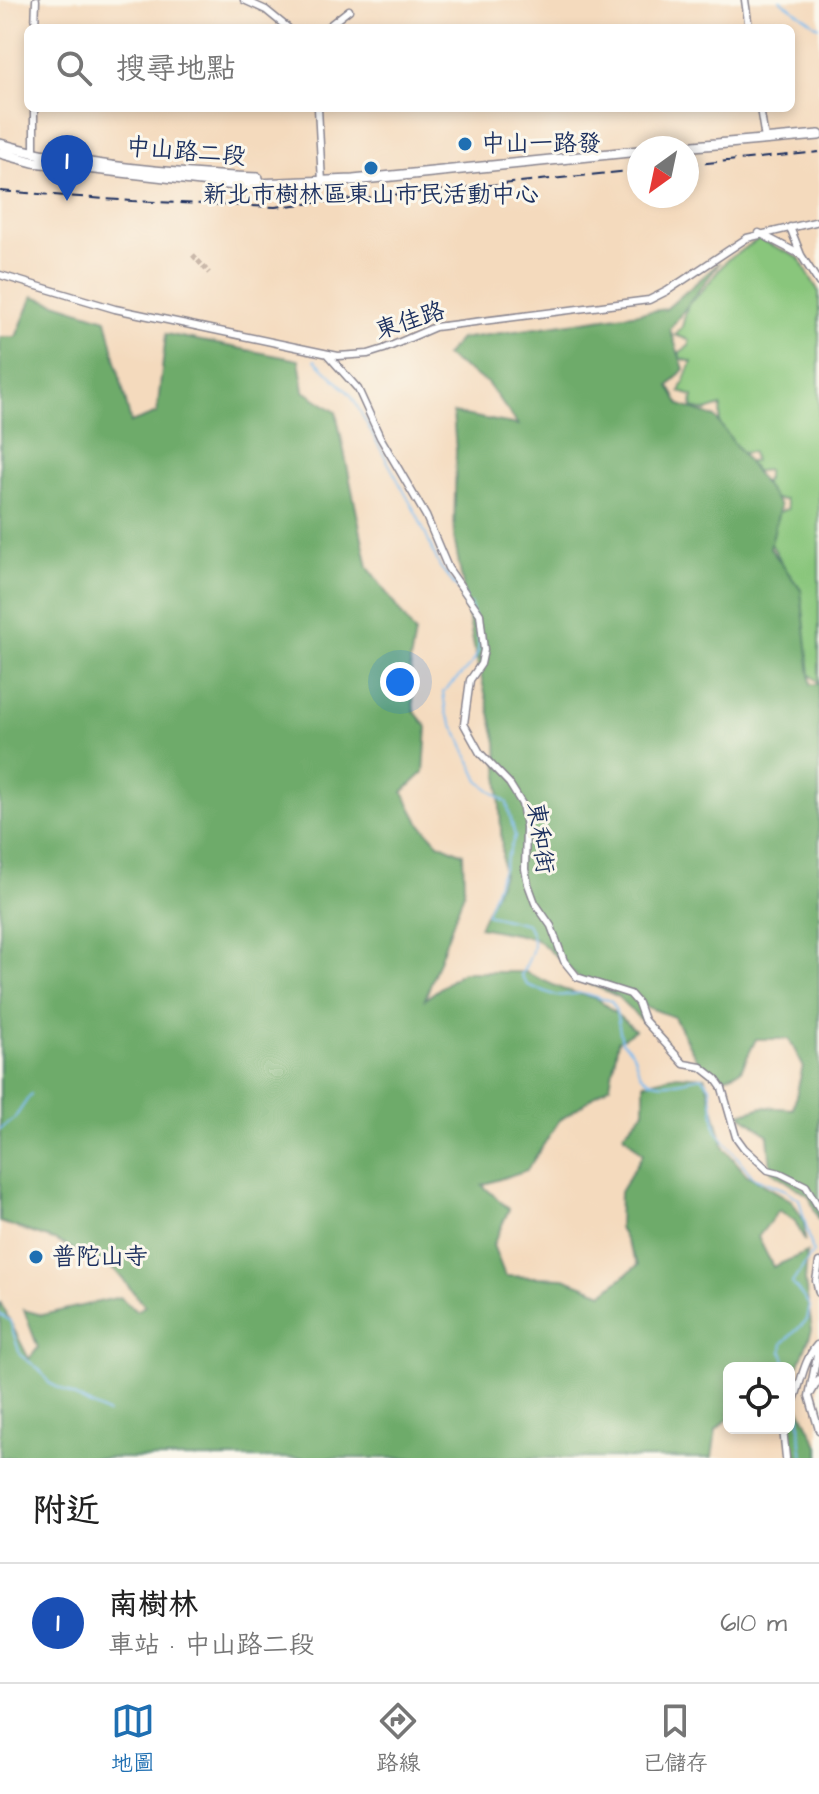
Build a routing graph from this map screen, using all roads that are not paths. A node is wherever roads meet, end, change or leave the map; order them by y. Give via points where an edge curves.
1 (36, 0) edge
2 (244, 0) edge
3 (745, 0) edge
4 (349, 10) dead end
5 (35, 24) edge
6 (283, 24) edge
7 (331, 24) edge
8 (748, 24) edge
9 (34, 112) edge
10 (318, 112) edge
11 (761, 112) edge
12 (819, 135) edge
13 (765, 139) junction
14 (0, 144) edge
15 (699, 145) edge
16 (627, 152) edge
17 (0, 153) edge
18 (33, 158) junction
19 (322, 182) junction
20 (819, 221) edge
21 (790, 227) junction
22 (759, 233) junction
23 (801, 255) junction
24 (0, 275) edge
25 (819, 283) edge
26 (327, 354) junction
27 (819, 1208) edge
28 (819, 1262) edge
29 (819, 1293) edge
30 (819, 1343) edge
31 (819, 1379) edge
32 (795, 1396) edge
33 (809, 1396) junction
34 (819, 1430) edge
35 (784, 1434) edge
36 (786, 1458) edge

1 - 5 street
2 - 6 street
3 - 8 street
4 - 7 street
9 - 18 street
10 - 19 street
11 - 13 street
12 - 13 main road
13 - 15 main road
14 - 18 main road, 中山路二段
16 - 19 main road, 中山路二段
17 - 18 main road, 中山路二段
18 - 19 main road, 中山路二段
20 - 21 street, 東佳路
21 - 22 street, 東佳路
21 - 23 street
22 - 23 street
22 - 26 street, 東佳路 via 649,300 435,327 368,354
23 - 25 street
24 - 26 street, 東佳路 via 115,309
26 - 27 street, 東和街 via 358,389 448,568 480,614 484,650 470,680 464,724 480,753 522,804 528,884 564,961 577,977 630,994 644,1020 684,1064 701,1067 715,1078 744,1148 768,1170 806,1186
28 - 29 street
30 - 32 street via 806,1359
30 - 33 street
31 - 33 street
33 - 34 street
35 - 36 street

